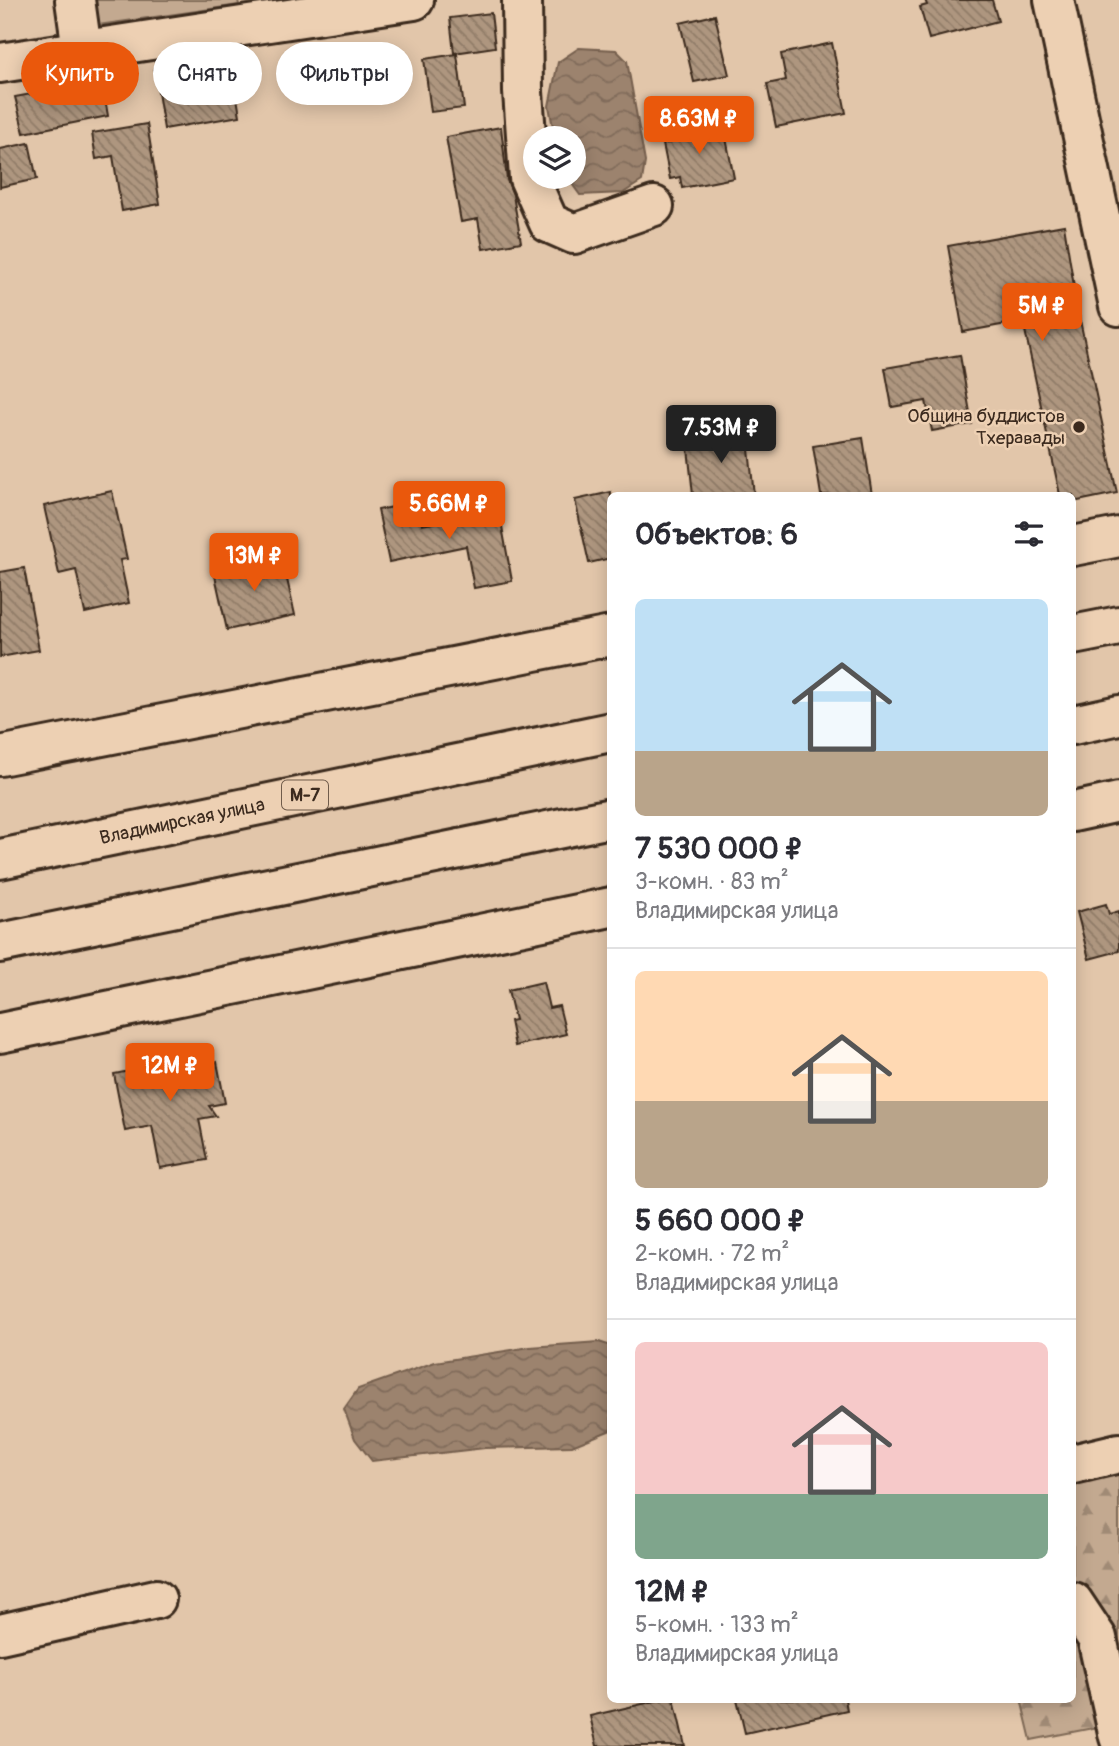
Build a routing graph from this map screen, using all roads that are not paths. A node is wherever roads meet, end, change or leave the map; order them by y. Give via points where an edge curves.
1 (75, 0) edge
2 (414, 0) edge
3 (522, 0) edge
4 (1054, 0) edge
5 (249, 12) edge
6 (81, 42) edge
7 (117, 42) edge
8 (21, 60) edge
9 (0, 63) edge
10 (654, 205) dead end
11 (1119, 306) edge
12 (1119, 537) edge
13 (1076, 545) edge
14 (1119, 626) edge
15 (1076, 634) edge
16 (607, 637) edge
17 (1119, 715) edge
18 (1076, 723) edge
19 (607, 733) edge
20 (0, 756) edge
21 (1119, 802) edge
22 (1076, 811) edge
23 (607, 819) edge
24 (0, 859) edge
25 (607, 908) edge
26 (0, 943) edge
27 (0, 1033) edge
28 (1119, 1453) edge
29 (1076, 1463) edge
30 (156, 1599) dead end
31 (1076, 1606) edge
32 (0, 1633) edge
33 (1119, 1737) edge

1 - 6 main road
2 - 5 main road
3 - 10 main road via 529,177 550,223 574,233
4 - 11 main road
5 - 7 main road
8 - 9 main road
12 - 13 main road
14 - 15 main road
16 - 20 main road
17 - 18 main road
19 - 24 main road, Владимирская улица / М-7
21 - 22 main road
23 - 26 main road
25 - 27 main road
28 - 29 main road
30 - 32 main road
31 - 33 main road via 1097,1638

